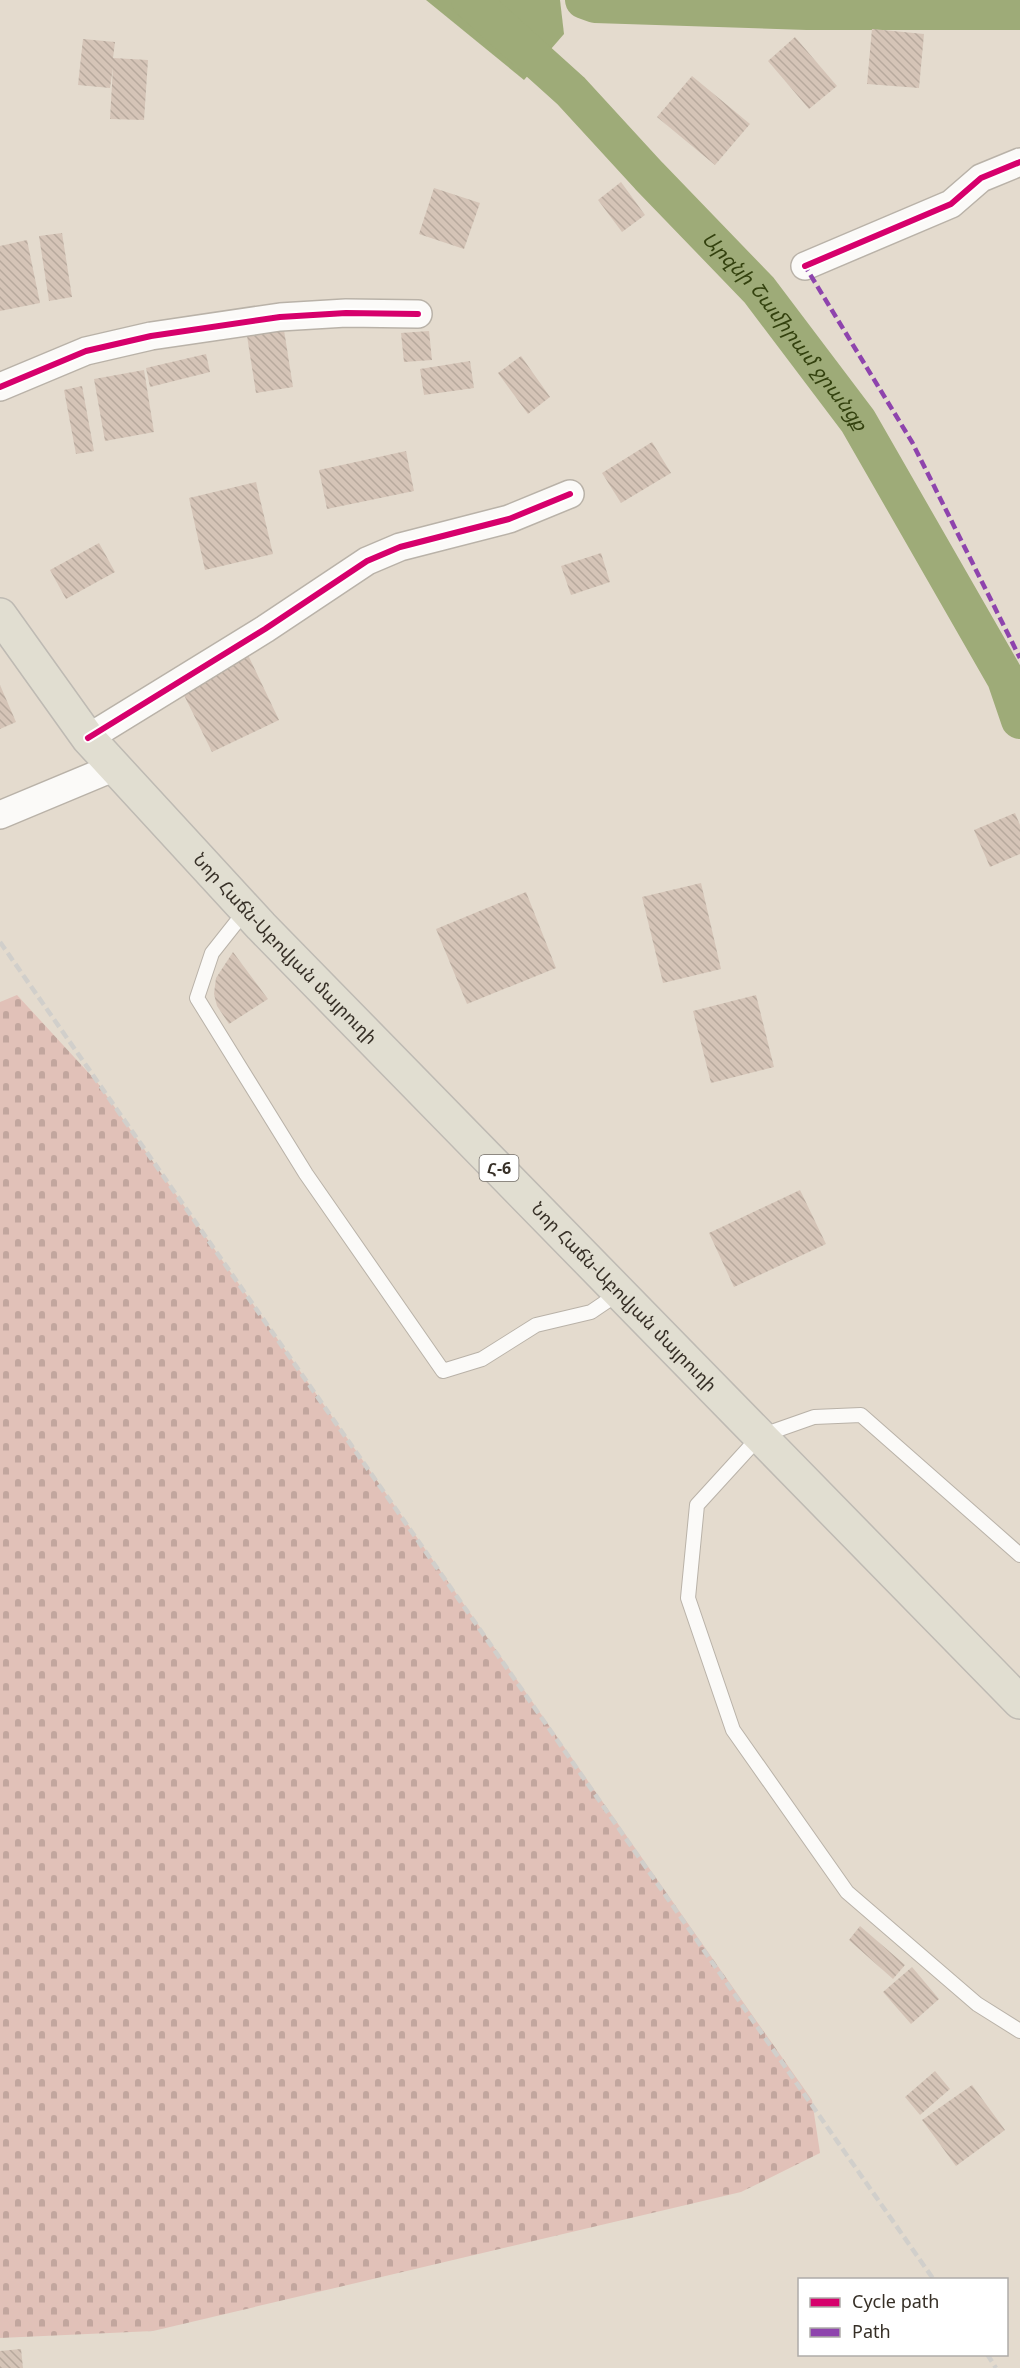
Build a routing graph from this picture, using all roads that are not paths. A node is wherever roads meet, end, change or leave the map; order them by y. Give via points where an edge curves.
1 (1020, 162) edge
2 (805, 266) dead end
3 (418, 314) dead end
4 (0, 387) edge
5 (570, 495) dead end
6 (0, 615) edge
7 (88, 738) junction
8 (115, 767) junction
9 (0, 815) edge
10 (246, 910) junction
11 (620, 1292) junction
12 (760, 1436) junction
13 (1020, 1555) edge
14 (1020, 1702) edge
15 (1020, 2031) edge

1 - 2 street via 981,178 951,204
3 - 4 street via 280,317 151,336 86,351
5 - 7 street via 509,519 400,547 367,561
6 - 7 main road, Նոր Հաճն-Աբովյան մայրուղի / Հ-6
7 - 8 main road, Նոր Հաճն-Աբովյան մայրուղի / Հ-6
8 - 9 street
8 - 10 main road, Նոր Հաճն-Աբովյան մայրուղի / Հ-6
10 - 11 main road, Նոր Հաճն-Աբովյան մայրուղի / Հ-6
10 - 11 lane via 212,953 197,998 306,1174 443,1371 482,1359 536,1325 591,1312
11 - 12 main road, Նոր Հաճն-Աբովյան մայրուղի / Հ-6
12 - 13 lane via 814,1417 861,1415
12 - 14 main road, Նոր Հաճն-Աբովյան մայրուղի / Հ-6
12 - 15 lane via 697,1505 688,1598 733,1730 847,1892 976,2004

